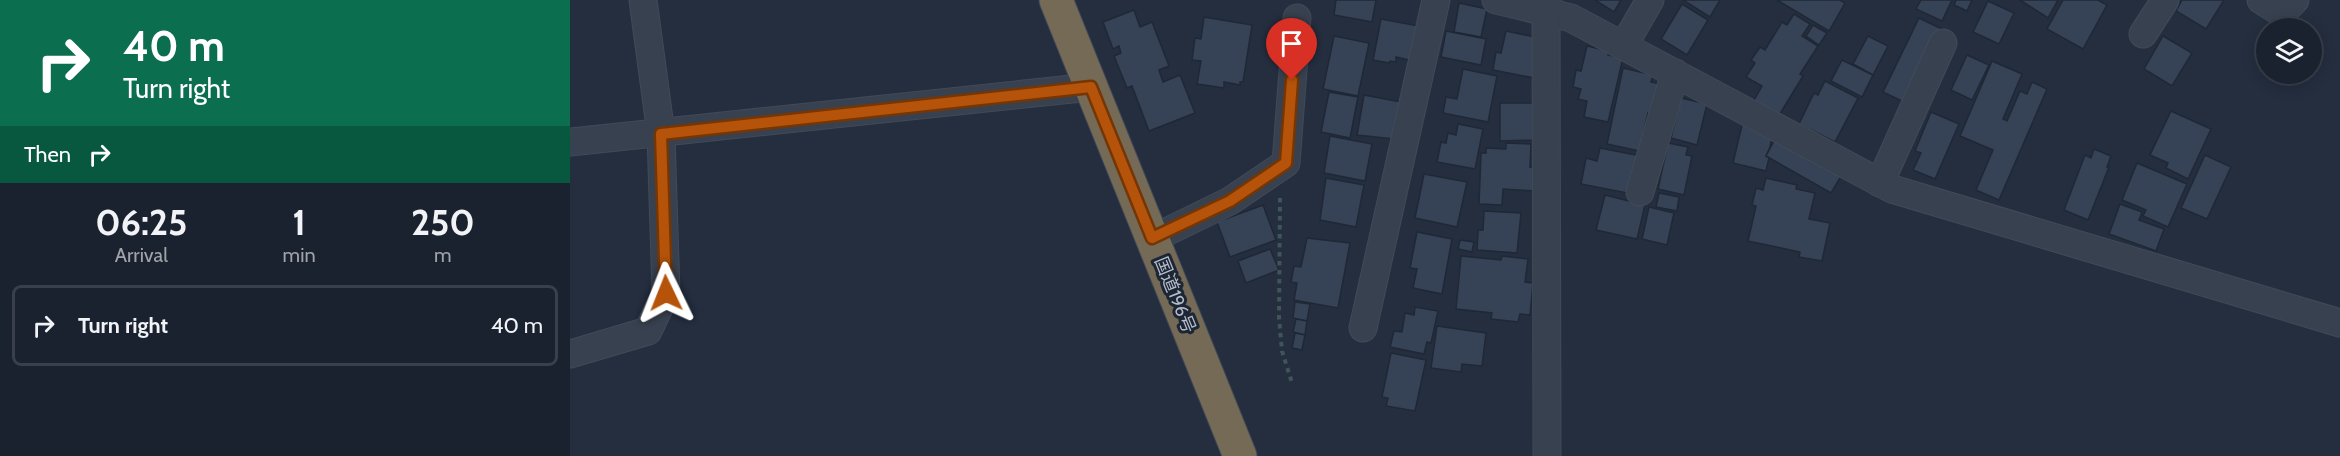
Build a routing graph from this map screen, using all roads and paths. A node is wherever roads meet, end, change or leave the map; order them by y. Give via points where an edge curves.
1 (643, 0) edge
2 (1056, 0) edge
3 (1436, 0) edge
4 (1496, 0) edge
5 (1650, 0) edge
6 (2164, 0) edge
7 (2261, 0) edge
8 (2295, 0) edge
9 (1547, 5) edge
10 (1297, 18) dead end
11 (2143, 34) dead end
12 (1942, 43) dead end
13 (1624, 45) junction
14 (1674, 73) junction
15 (1091, 87) junction
16 (661, 134) junction
17 (570, 142) edge
18 (1280, 167) junction
19 (1880, 183) junction
20 (1640, 192) dead end
21 (1152, 238) junction
22 (2340, 322) edge
23 (1363, 328) dead end
24 (570, 354) edge
25 (1292, 383) dead end
26 (1240, 456) edge
27 (1547, 456) edge

1 - 16 street
2 - 15 highway, 国道196号
3 - 23 street
4 - 9 street
5 - 13 street
6 - 11 street
7 - 8 street via 2282,13
9 - 13 street
9 - 27 street
10 - 18 street via 1286,163
12 - 19 street
13 - 14 street
14 - 19 street
14 - 20 street
15 - 16 street
15 - 21 highway, 国道196号
16 - 17 street
16 - 24 street via 666,293 648,331
18 - 21 street via 1230,201
18 - 25 path via 1279,318 1282,351
19 - 22 street
21 - 26 highway, 国道196号

